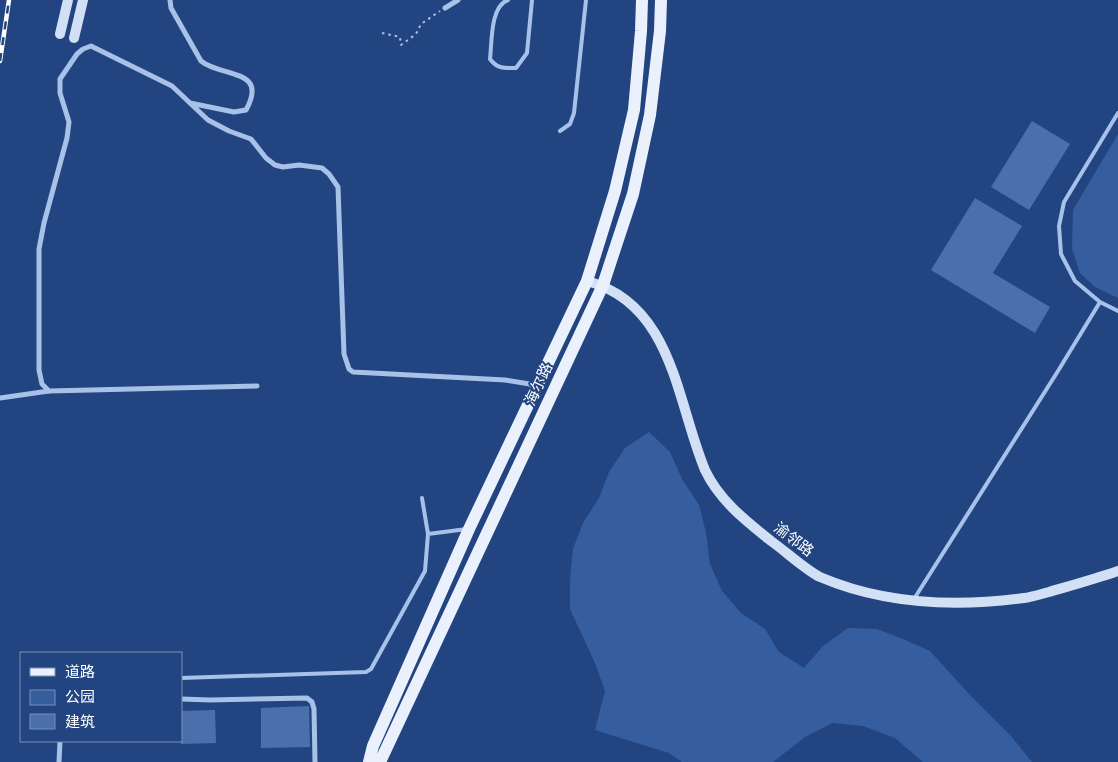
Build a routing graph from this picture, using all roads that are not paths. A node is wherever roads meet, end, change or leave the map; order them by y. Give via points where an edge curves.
1 (68, 0) edge
2 (83, 0) edge
3 (170, 0) edge
4 (458, 0) edge
5 (508, 0) edge
6 (532, 0) edge
7 (586, 0) edge
8 (642, 0) edge
9 (661, 0) edge
10 (445, 8) road end
11 (60, 34) joint
12 (74, 38) joint
13 (190, 103) junction
14 (1118, 113) edge
15 (560, 131) dead end
16 (587, 281) junction
17 (603, 285) junction
18 (1100, 302) junction
19 (1118, 311) edge
20 (257, 386) dead end
21 (537, 386) junction
22 (49, 391) junction
23 (0, 398) edge
24 (422, 498) dead end
25 (469, 529) junction
26 (428, 534) junction
27 (1118, 571) edge
28 (913, 600) junction
29 (182, 678) edge
30 (182, 699) edge
31 (60, 742) edge
32 (59, 762) edge
33 (315, 762) edge
34 (368, 762) edge
35 (380, 762) edge

1 - 11 main road
2 - 12 main road
3 - 13 street via 171,8 201,60 208,66 245,77 251,86 252,98 246,110 234,112
4 - 10 street
5 - 6 lane via 498,8 494,18 490,59 504,68 516,68 527,53
7 - 15 lane via 574,113 570,124
8 - 16 main road, 海尔路 via 634,110 615,192
9 - 17 main road, 海尔路 via 650,114 633,194
11 - 12 street
13 - 21 street via 208,120 252,139 275,165 322,168 338,187 344,354 349,369 353,372 505,380
13 - 22 street via 172,86 91,46 77,54 60,79 60,93 69,122 39,249 39,370 42,384
14 - 18 lane via 1064,202 1059,226 1060,254 1075,281
16 - 17 main road, 渝邻路
16 - 21 main road, 海尔路
17 - 28 main road, 渝邻路 via 635,306 660,341 706,470 719,493 742,518 818,576 864,592
17 - 35 main road, 海尔路
18 - 19 lane
18 - 28 lane
20 - 22 street
21 - 25 main road, 海尔路
22 - 23 street
24 - 26 lane
25 - 26 lane
25 - 34 main road, 海尔路
26 - 29 lane via 425,571 372,669 366,672
27 - 28 main road, 渝邻路 via 1025,598 965,603
30 - 33 street via 308,698 314,709
31 - 32 street

